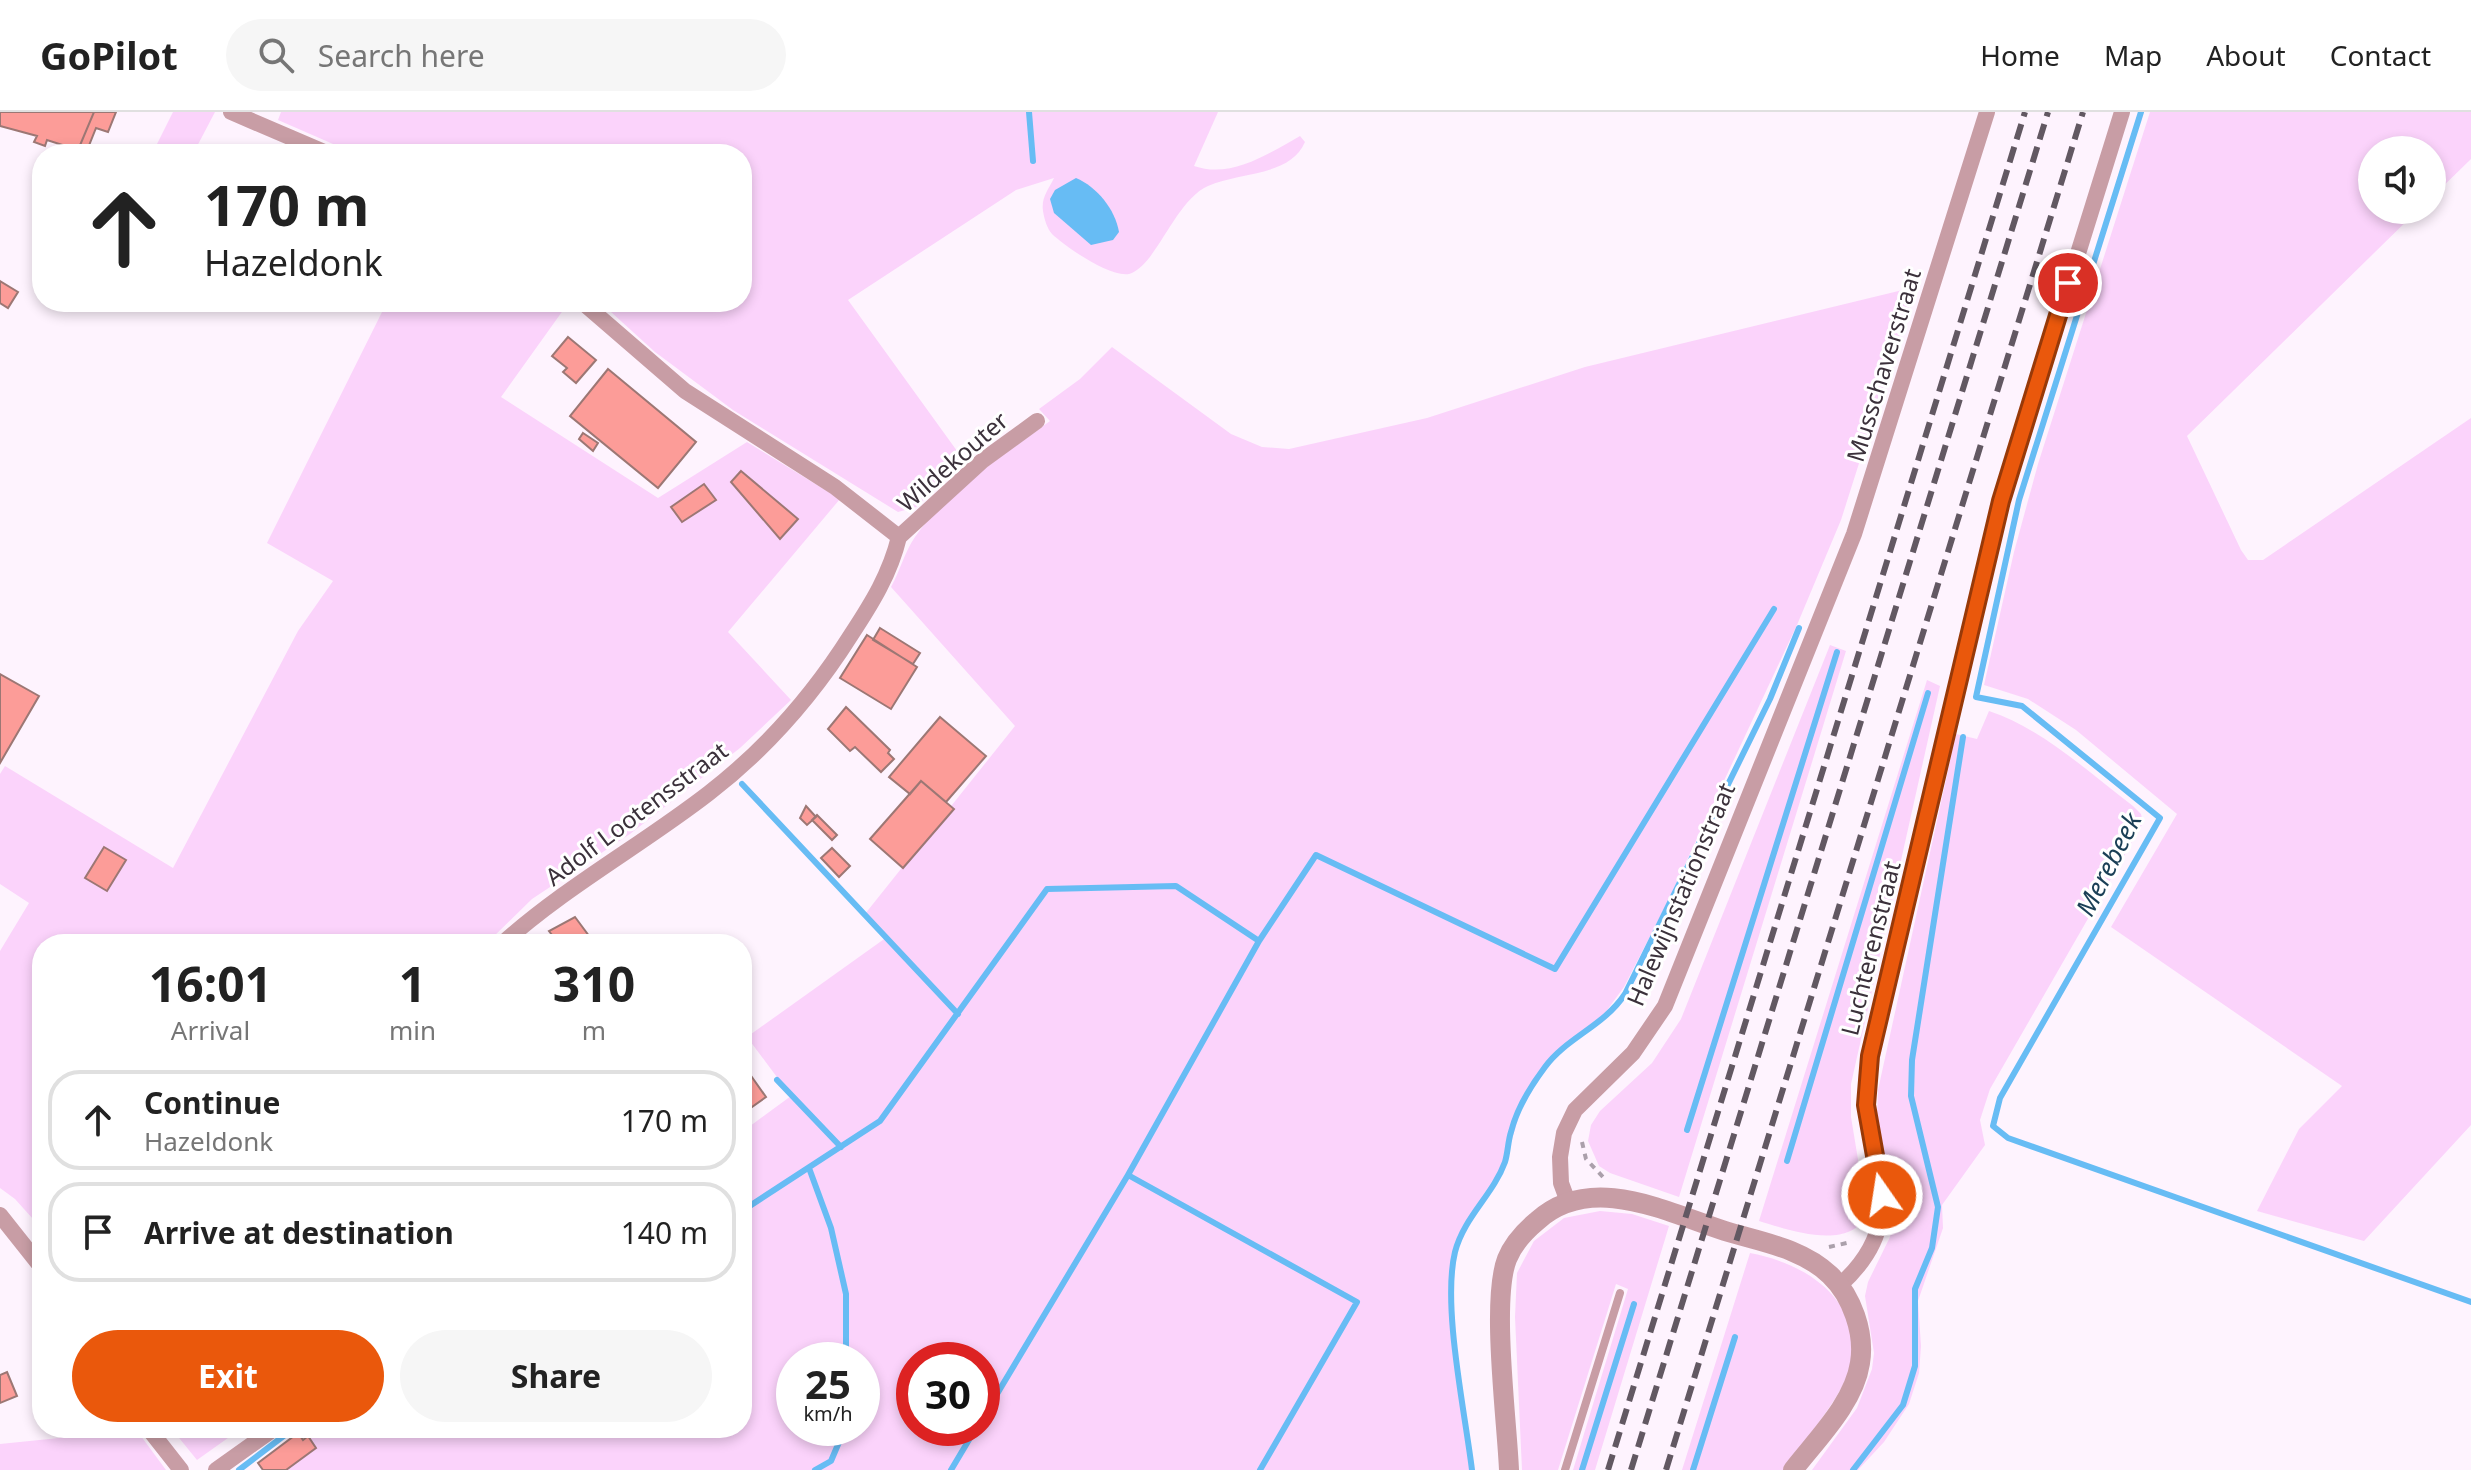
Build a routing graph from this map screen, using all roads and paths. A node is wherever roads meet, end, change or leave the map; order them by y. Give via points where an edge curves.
1 (231, 112) edge
2 (1987, 112) edge
3 (2122, 112) edge
4 (306, 144) edge
5 (594, 312) edge
6 (1037, 421) dead end
7 (899, 537) junction
8 (1816, 630) joint
9 (516, 934) edge
10 (1568, 1202) junction
11 (0, 1215) edge
12 (1859, 1236) dead end
13 (1824, 1248) dead end
14 (32, 1255) edge
15 (1840, 1285) junction
16 (1620, 1293) dead end
17 (156, 1438) edge
18 (261, 1438) edge
19 (181, 1470) edge
20 (216, 1470) edge
21 (1509, 1470) edge
22 (1565, 1470) edge
23 (1793, 1470) edge

1 - 4 street
2 - 8 street, Musschaverstraat via 1888,437
3 - 15 street, Luchterenstraat via 2001,501 1867,1073 1868,1126 1882,1221 1864,1262
5 - 7 street via 685,391 835,487
6 - 7 street, Wildekouter via 982,461
7 - 9 street, Adolf Lootensstraat via 876,596 810,693 737,770
8 - 10 street, Halewijnstationstraat via 1665,1006 1633,1053 1584,1099 1564,1133 1561,1183
10 - 15 street via 1601,1196 1657,1209 1800,1253
10 - 21 street via 1527,1229 1507,1259 1502,1279
11 - 14 street
12 - 13 path
15 - 23 street via 1858,1329 1859,1372 1841,1407
16 - 22 lane
17 - 19 street
18 - 20 street

